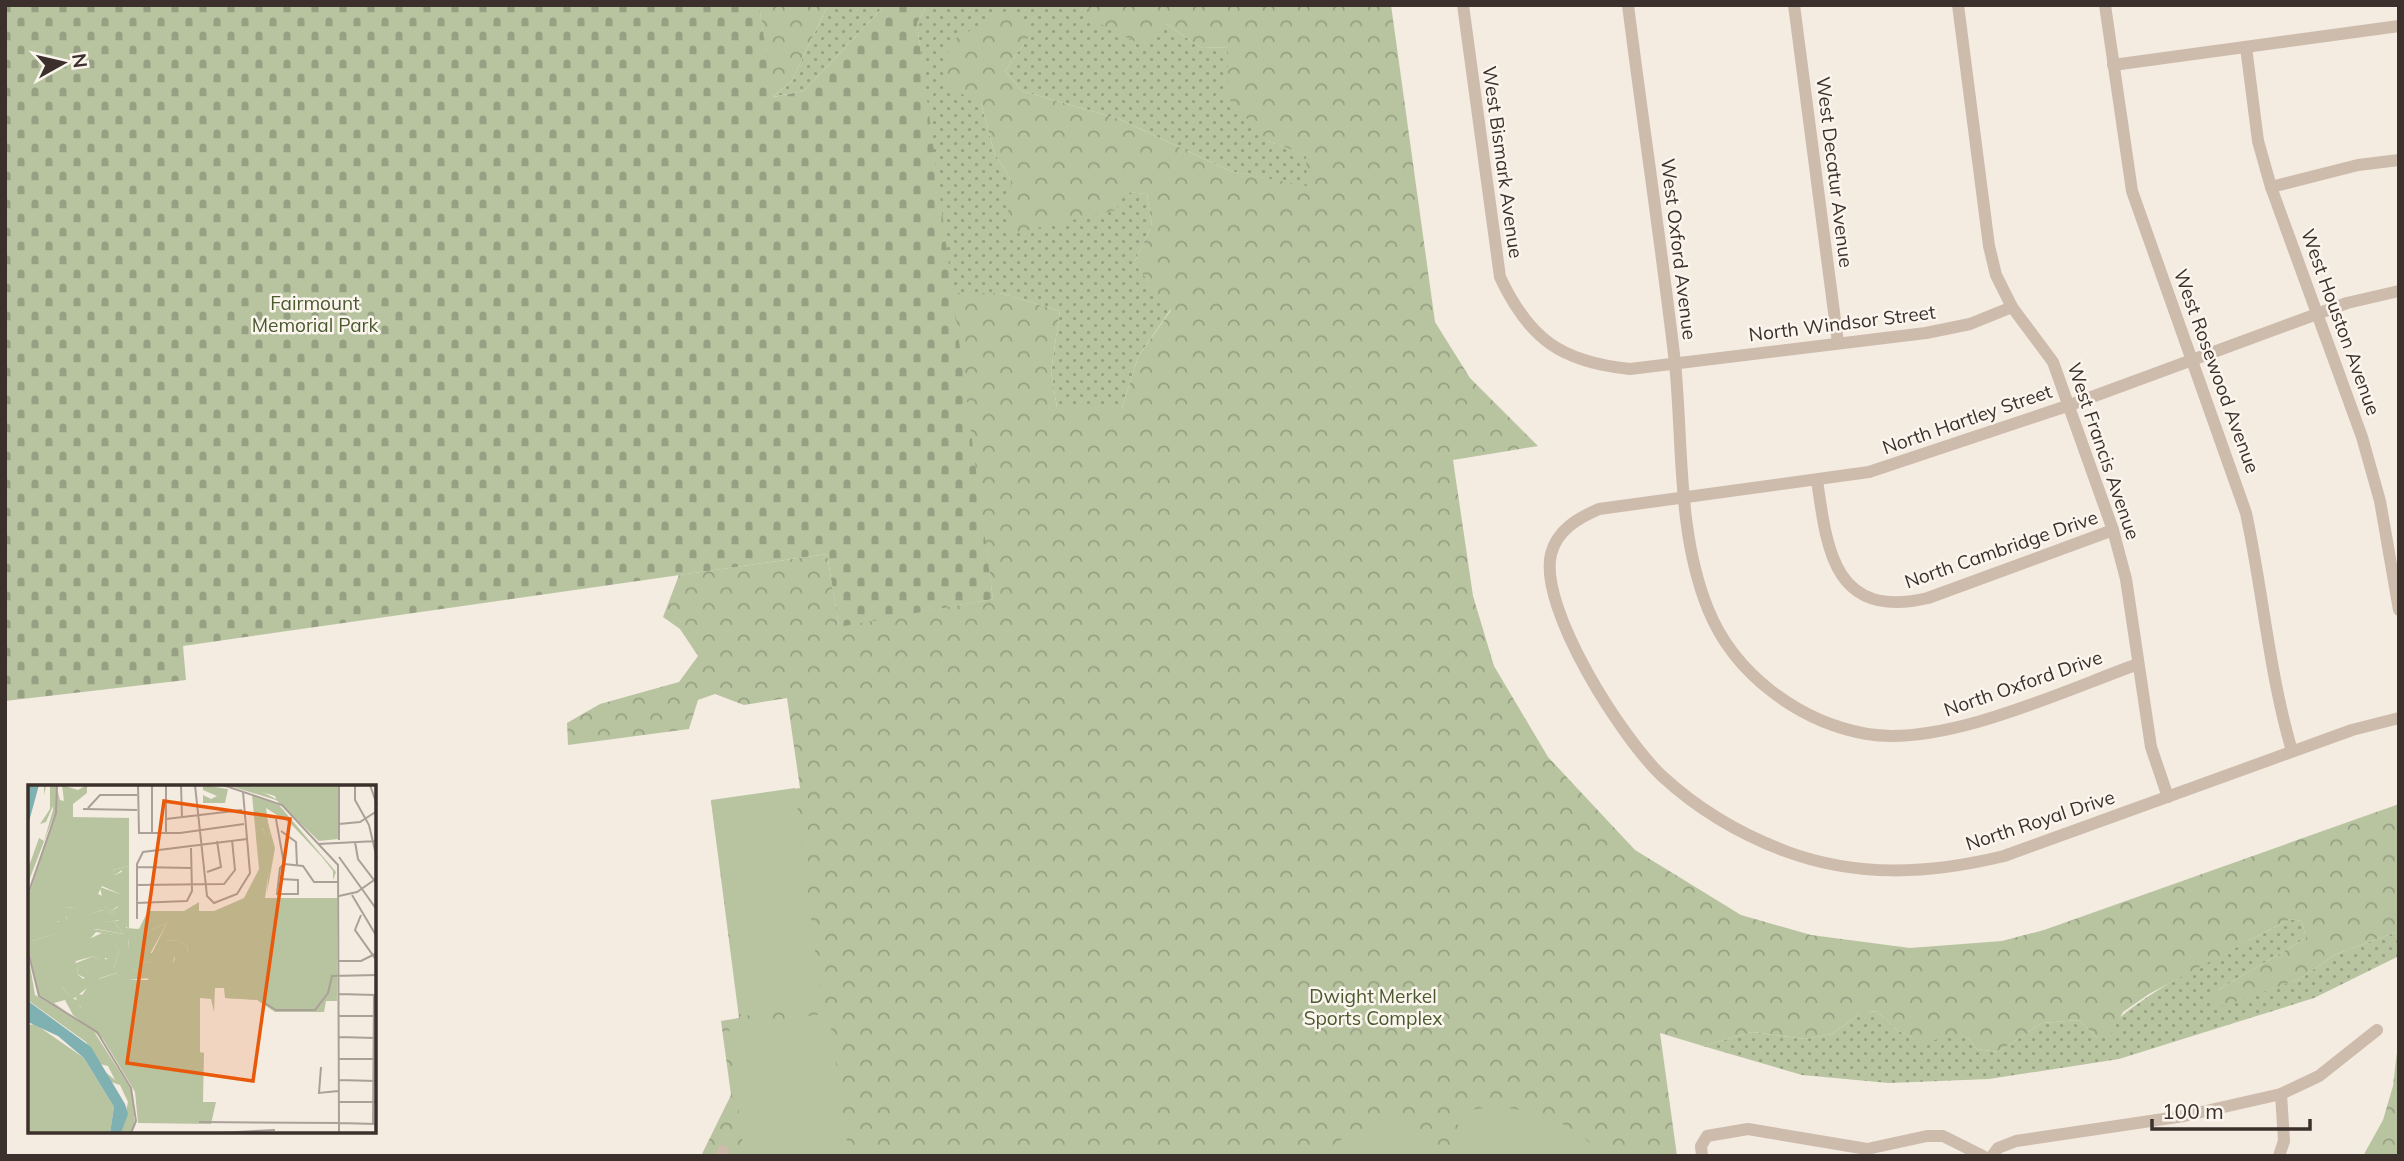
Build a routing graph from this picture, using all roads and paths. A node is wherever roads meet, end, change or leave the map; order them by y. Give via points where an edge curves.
1 (1463, 5) edge
2 (1628, 5) edge
3 (1794, 5) edge
4 (1958, 5) edge
5 (2105, 5) edge
6 (2399, 26) edge
7 (2246, 47) junction
8 (2113, 65) junction
9 (2399, 160) edge
10 (2271, 187) junction
11 (2399, 291) edge
12 (2012, 307) junction
13 (2317, 314) junction
14 (1838, 343) junction
15 (2192, 359) junction
16 (1675, 364) junction
17 (2070, 405) junction
18 (1817, 480) junction
19 (1685, 498) junction
20 (2113, 530) junction
21 (1551, 554) joint
22 (2399, 610) edge
23 (2138, 664) junction
24 (2399, 718) edge
25 (2292, 751) junction
26 (2168, 797) junction
27 (2377, 1030) dead end
28 (2281, 1094) junction
29 (1702, 1151) edge
30 (1845, 1152) edge
31 (1983, 1156) edge
32 (1992, 1156) edge
33 (2279, 1156) edge

1 - 16 street, West Bismark Avenue via 1493,244 1514,307 1534,333 1560,352 1595,366 1630,369
2 - 16 street, West Oxford Avenue
3 - 14 street, West Decatur Avenue
4 - 12 street, West Francis Avenue via 1990,246 1996,275
5 - 8 street, West Rosewood Avenue
6 - 7 street
7 - 8 street
7 - 10 street, West Houston Avenue via 2258,141
8 - 15 street, West Rosewood Avenue via 2132,191
9 - 10 street via 2315,174
10 - 13 street, West Houston Avenue
11 - 13 street, North Hartley Street
12 - 14 street, North Windsor Street via 1970,324
12 - 17 street, West Francis Avenue via 2053,362
13 - 15 street, North Hartley Street
13 - 22 street, West Houston Avenue via 2380,501
14 - 16 street, North Windsor Street
15 - 17 street, North Hartley Street
15 - 25 street, West Rosewood Avenue via 2246,513 2276,697
16 - 19 street, West Oxford Avenue
17 - 18 street, North Hartley Street via 1869,472
17 - 20 street, West Francis Avenue
18 - 19 street, North Hartley Street
18 - 20 street, North Cambridge Drive via 1833,563 1854,589 1878,602 1928,598
19 - 21 street, North Hartley Street via 1599,509 1564,530
19 - 23 street, North Oxford Drive via 1695,570 1708,611 1728,647 1757,680 1796,709 1836,726 1868,734 1909,735 1958,728
20 - 23 street, West Francis Avenue via 2126,579
21 - 26 street, North Royal Drive via 1555,605 1605,704 1634,744 1662,776 1703,808 1784,851 1860,870 1947,869 2004,856
23 - 26 street, West Francis Avenue via 2151,747
24 - 25 street, North Royal Drive
25 - 26 street, North Royal Drive
27 - 28 street via 2319,1076
28 - 32 street via 2185,1116 2016,1141 1998,1148
28 - 33 street via 2284,1141
29 - 30 street via 1707,1136 1748,1129
30 - 31 street via 1943,1136

